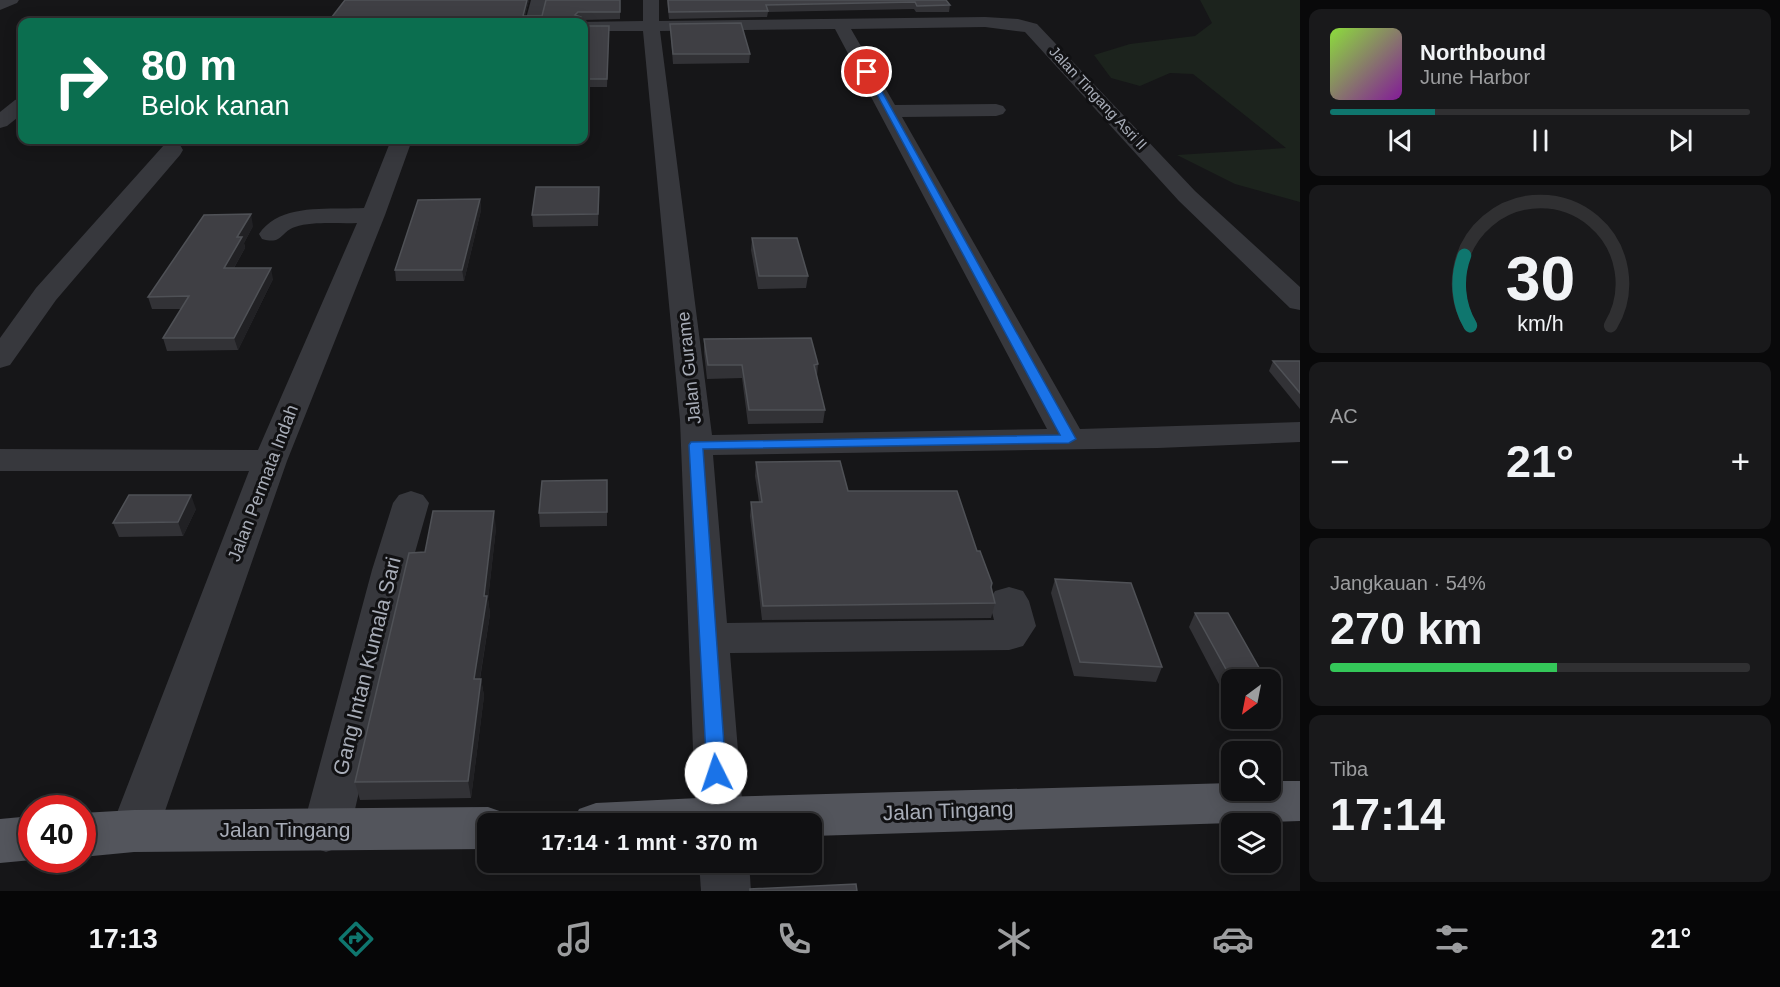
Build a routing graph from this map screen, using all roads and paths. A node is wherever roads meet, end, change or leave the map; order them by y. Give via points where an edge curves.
1 (11, 0) edge
2 (539, 0) edge
3 (0, 5) edge
4 (651, 13) edge
5 (534, 18) edge
6 (588, 25) edge
7 (841, 25) junction
8 (18, 107) edge
9 (996, 110) dead end
10 (889, 111) junction
11 (0, 122) edge
12 (400, 144) edge
13 (172, 150) dead end
14 (373, 215) junction
15 (272, 234) dead end
16 (1300, 302) edge
17 (0, 358) edge
18 (1300, 432) edge
19 (1069, 439) junction
20 (696, 445) junction
21 (0, 460) edge
22 (270, 461) junction
23 (411, 502) dead end
24 (1009, 601) dead end
25 (708, 638) junction
26 (1300, 801) edge
27 (720, 813) edge
28 (477, 828) edge
29 (822, 829) edge
30 (134, 831) junction
31 (326, 831) junction
32 (96, 834) edge
33 (18, 839) edge
34 (0, 841) edge
35 (724, 873) edge
36 (726, 891) edge

1 - 3 street
2 - 5 street
4 - 6 street, Jalan Tingang Asri II
4 - 7 street, Jalan Tingang Asri II
4 - 20 street, Jalan Gurame
7 - 10 street
7 - 16 street, Jalan Tingang Asri II via 979,15 1034,30 1187,196
8 - 11 street
9 - 10 street
10 - 19 street
12 - 14 street, Jalan Permata Indah
13 - 17 street via 46,294
14 - 15 street via 294,219
14 - 22 street, Jalan Permata Indah
18 - 19 street
19 - 20 street
20 - 25 street, Jalan Gurame
21 - 22 street
22 - 30 street, Jalan Permata Indah
23 - 31 street, Gang Intan Kumala Sari
24 - 25 street via 1016,626 1009,635
25 - 27 street, Jalan Gurame
26 - 29 main road, Jalan Tingang
28 - 31 main road, Jalan Tingang
30 - 31 main road, Jalan Tingang
30 - 32 main road, Jalan Tingang
33 - 34 main road
35 - 36 street, Jalan Gurame

